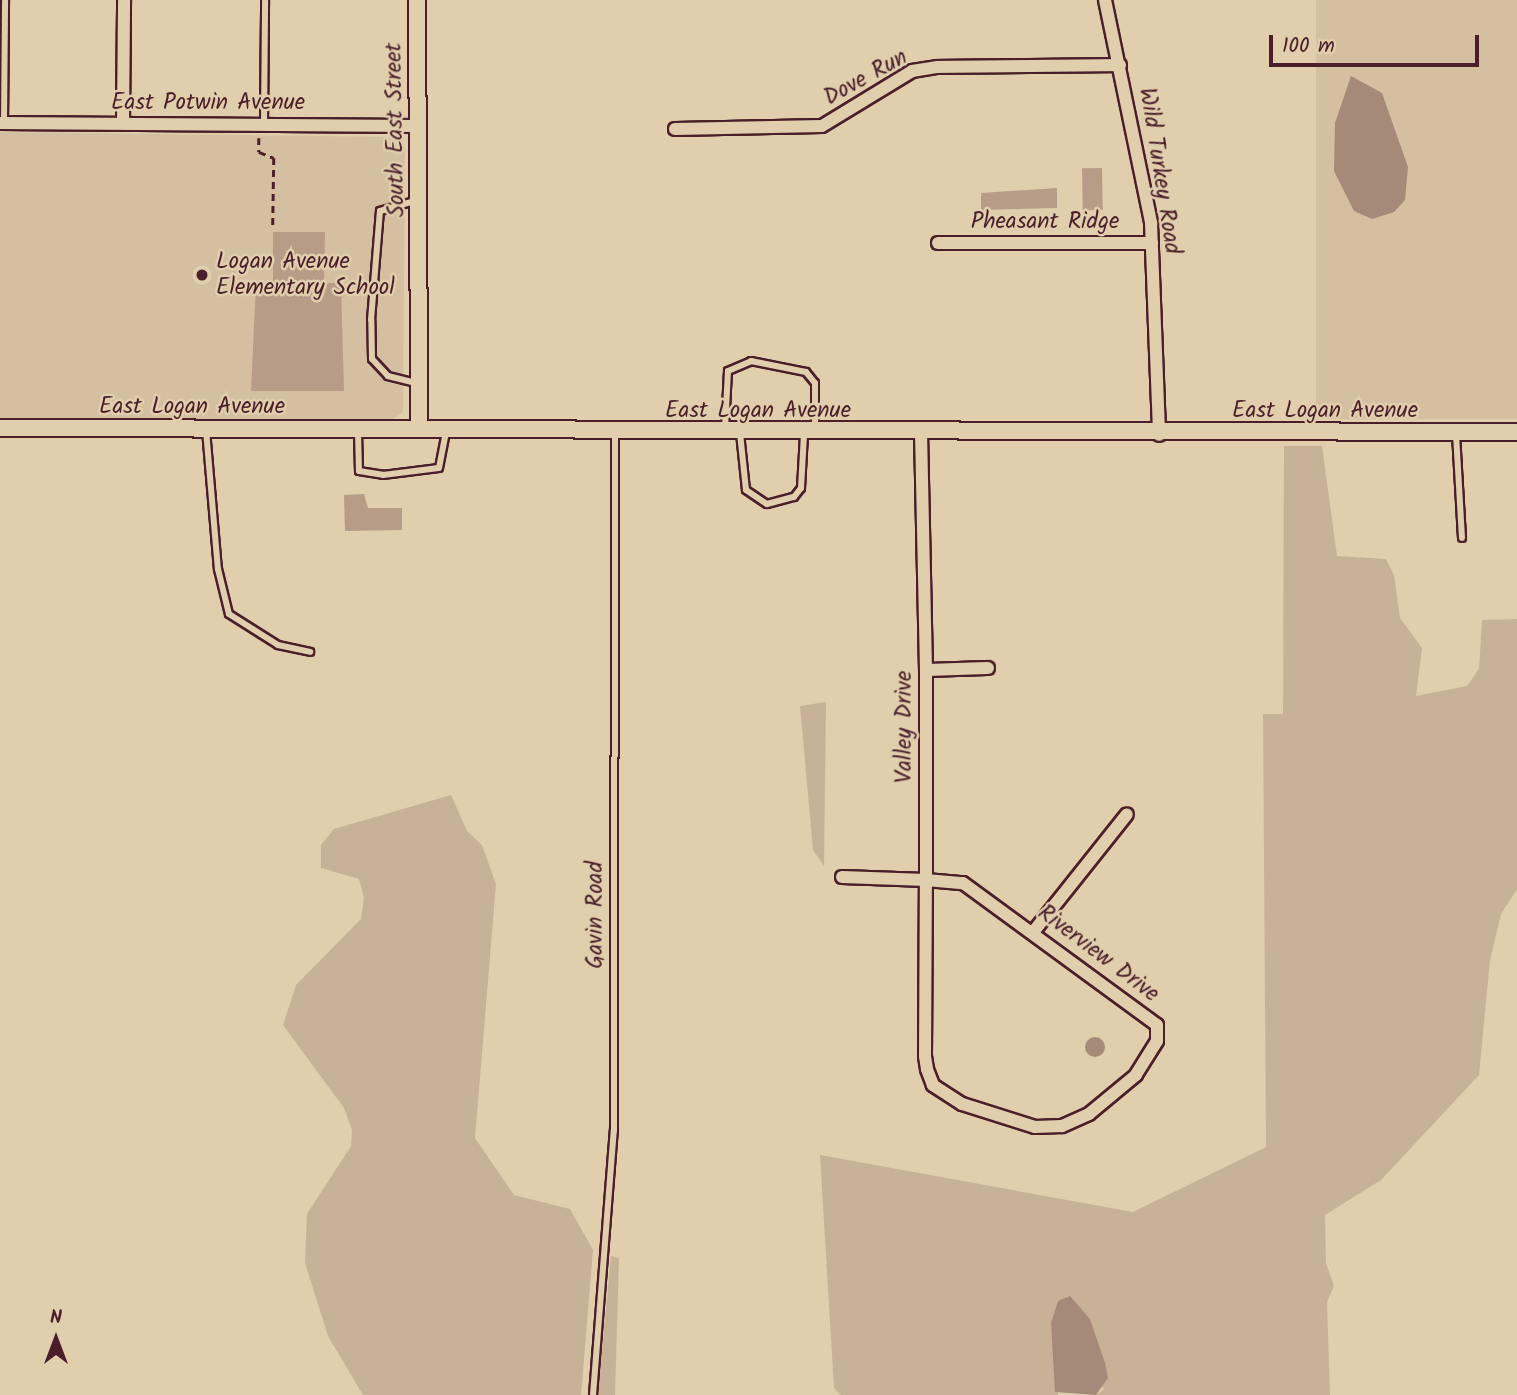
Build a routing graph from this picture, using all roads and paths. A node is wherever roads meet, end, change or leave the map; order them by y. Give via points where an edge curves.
1 (5, 0) edge
2 (124, 0) edge
3 (265, 0) edge
4 (417, 0) edge
5 (1105, 0) edge
6 (1120, 65) junction
7 (2, 123) edge
8 (123, 124) junction
9 (416, 126) junction
10 (675, 129) dead end
11 (261, 131) junction
12 (420, 200) junction
13 (273, 225) dead end
14 (938, 243) dead end
15 (1152, 243) junction
16 (419, 383) junction
17 (419, 427) junction
18 (0, 428) edge
19 (206, 430) junction
20 (446, 430) junction
21 (358, 431) junction
22 (1456, 432) junction
23 (1517, 432) edge
24 (615, 433) junction
25 (733, 433) junction
26 (809, 434) junction
27 (921, 434) junction
28 (1159, 435) junction
29 (1462, 538) dead end
30 (310, 652) dead end
31 (988, 668) dead end
32 (926, 670) junction
33 (1127, 814) dead end
34 (842, 877) dead end
35 (926, 880) junction
36 (1034, 931) junction
37 (926, 1021) joint
38 (593, 1395) edge

1 - 7 lane
2 - 8 street
3 - 11 lane
4 - 9 street, South East Street
5 - 6 street, Wild Turkey Road
6 - 10 street, Dove Run via 938,66 912,71 822,126
6 - 15 street, Wild Turkey Road
7 - 8 street, East Potwin Avenue
8 - 11 street, East Potwin Avenue
9 - 11 street, East Potwin Avenue
9 - 12 street, South East Street
11 - 13 path via 259,152 273,156
12 - 16 street, South East Street
12 - 16 lane via 380,211 370,320 372,359 388,376
14 - 15 street, Pheasant Ridge
15 - 28 street, Wild Turkey Road
16 - 17 street, South East Street
17 - 20 street, East Logan Avenue
17 - 21 street, East Logan Avenue
18 - 19 street, East Logan Avenue
19 - 21 street, East Logan Avenue
19 - 30 lane via 218,569 229,614 278,645
20 - 21 lane via 439,468 383,475 359,471
20 - 24 street, East Logan Avenue
22 - 23 street, East Logan Avenue
22 - 28 street, East Logan Avenue
22 - 29 lane
24 - 25 street, East Logan Avenue
24 - 38 lane, Gavin Road via 614,1131
25 - 26 street, East Logan Avenue
25 - 26 lane via 746,490 767,504 794,497 801,488
25 - 26 lane via 728,371 751,361 806,372 815,383
26 - 27 street, East Logan Avenue
27 - 28 street, East Logan Avenue
27 - 32 street, Valley Drive
31 - 32 street
32 - 35 street, Valley Drive
33 - 36 street
34 - 35 street, Riverview Drive
35 - 36 street, Riverview Drive via 963,883
35 - 37 street, Valley Drive
36 - 37 street, Riverview Drive via 1157,1025 1157,1041 1117,1090 1062,1126 1035,1127 984,1113 933,1085

